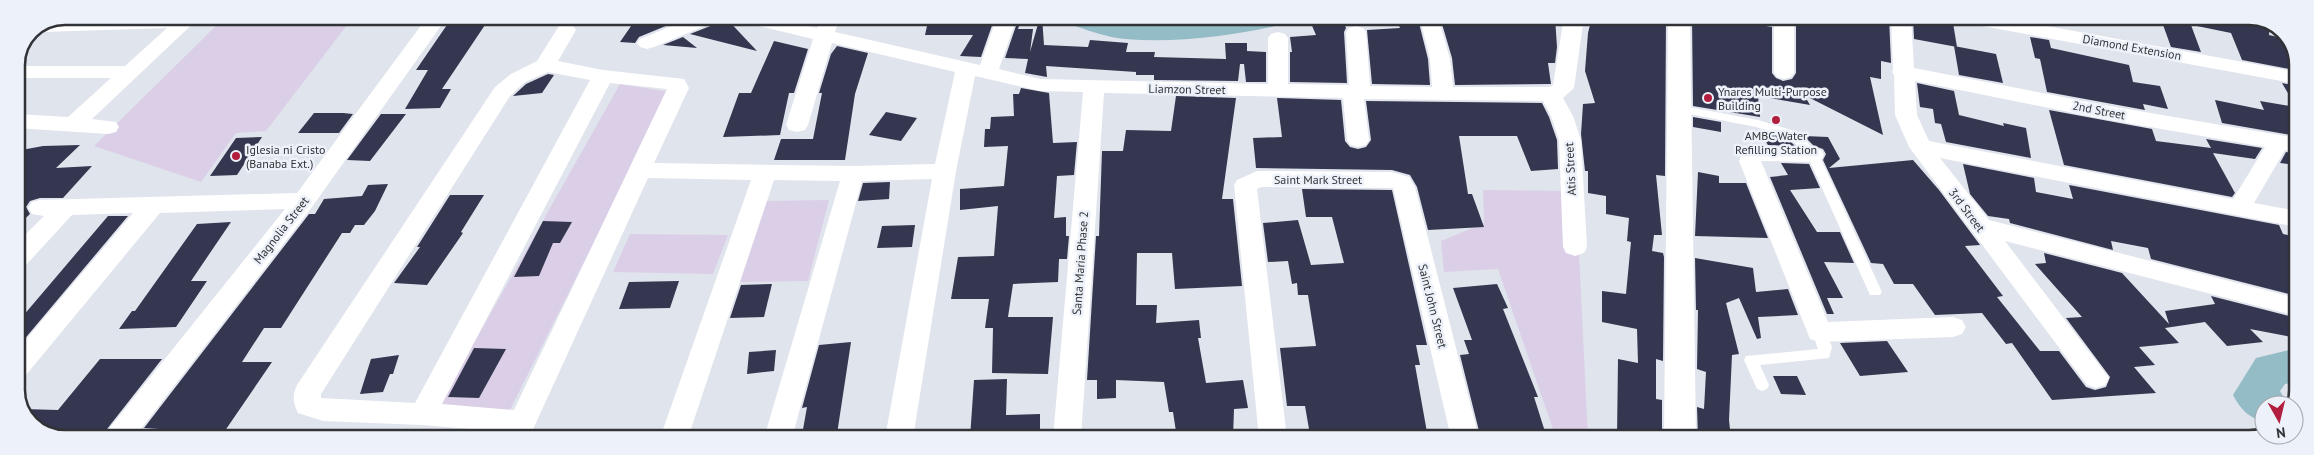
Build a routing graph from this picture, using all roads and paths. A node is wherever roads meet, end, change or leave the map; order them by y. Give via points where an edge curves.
1 (182, 25) edge
2 (431, 25) edge
3 (569, 25) edge
4 (689, 25) edge
5 (1002, 25) edge
6 (1432, 25) edge
7 (1573, 25) edge
8 (1679, 25) edge
9 (1784, 25) edge
10 (1901, 25) edge
11 (2009, 25) edge
12 (827, 26) edge
13 (1356, 32) dead end
14 (1278, 38) dead end
15 (647, 43) dead end
16 (545, 65) junction
17 (976, 71) junction
18 (25, 72) edge
19 (131, 72) junction
20 (1902, 72) junction
21 (1784, 73) dead end
22 (603, 76) junction
23 (2289, 77) edge
24 (1094, 88) junction
25 (1278, 91) junction
26 (1357, 92) junction
27 (1443, 94) junction
28 (1550, 94) junction
29 (1678, 110) junction
30 (25, 121) edge
31 (74, 124) junction
32 (797, 125) dead end
33 (108, 126) dead end
34 (1358, 140) dead end
35 (2288, 144) edge
36 (1920, 147) junction
37 (1813, 155) junction
38 (641, 170) junction
39 (945, 171) junction
40 (765, 173) junction
41 (853, 174) junction
42 (1392, 180) joint
43 (304, 201) junction
44 (154, 204) junction
45 (40, 208) dead end
46 (65, 208) junction
47 (2239, 208) junction
48 (2289, 217) edge
49 (1979, 226) junction
50 (1575, 247) dead end
51 (25, 250) edge
52 (1875, 292) dead end
53 (2289, 305) edge
54 (1953, 326) dead end
55 (1819, 332) junction
56 (25, 358) edge
57 (2096, 378) dead end
58 (1762, 385) dead end
59 (423, 414) junction
60 (124, 430) edge
61 (519, 430) edge
62 (677, 430) edge
63 (780, 430) edge
64 (900, 430) edge
65 (1068, 430) edge
66 (1272, 430) edge
67 (1463, 430) edge
68 (1680, 430) edge

1 - 19 street
2 - 43 street, Magnolia Street
3 - 16 street
4 - 15 street
5 - 17 street
6 - 27 street via 1440,59
7 - 28 street via 1563,88
8 - 29 street
9 - 21 street
10 - 20 street, 3rd Street
11 - 23 street, Diamond Extension
12 - 17 street, Liamzon Street
12 - 32 street
13 - 26 street
14 - 25 street
16 - 22 street
16 - 59 street via 518,78 502,92 307,393 308,404 323,410
17 - 24 street, Liamzon Street via 1040,86
17 - 39 street
18 - 19 street
19 - 31 street
20 - 35 street, 2nd Street
20 - 36 street, 3rd Street via 1906,115
22 - 38 street via 677,84
22 - 59 street
24 - 25 street, Liamzon Street
24 - 65 street, Santa Maria Phase 2
25 - 26 street, Liamzon Street
26 - 27 street, Liamzon Street
26 - 34 street
27 - 28 street, Liamzon Street
28 - 50 street, Atis Street via 1570,140
29 - 37 lane via 1778,129 1794,135
29 - 68 street
30 - 31 street
31 - 33 street
35 - 47 street
36 - 47 street
36 - 49 street, 3rd Street
37 - 52 lane
37 - 55 street via 1760,154 1751,156 1750,162
38 - 40 street
38 - 61 street
39 - 41 street
39 - 64 street
40 - 41 street
40 - 62 street
41 - 63 street
42 - 66 street, Saint Mark Street via 1257,179 1245,185
42 - 67 street, Saint John Street via 1401,182 1404,187
43 - 44 street
43 - 60 street, Magnolia Street
44 - 46 street
44 - 56 street
45 - 46 street
46 - 51 street
47 - 48 street
49 - 53 street
49 - 57 street, 3rd Street
54 - 55 street
55 - 58 lane via 1825,347 1824,354 1750,360
59 - 61 street

